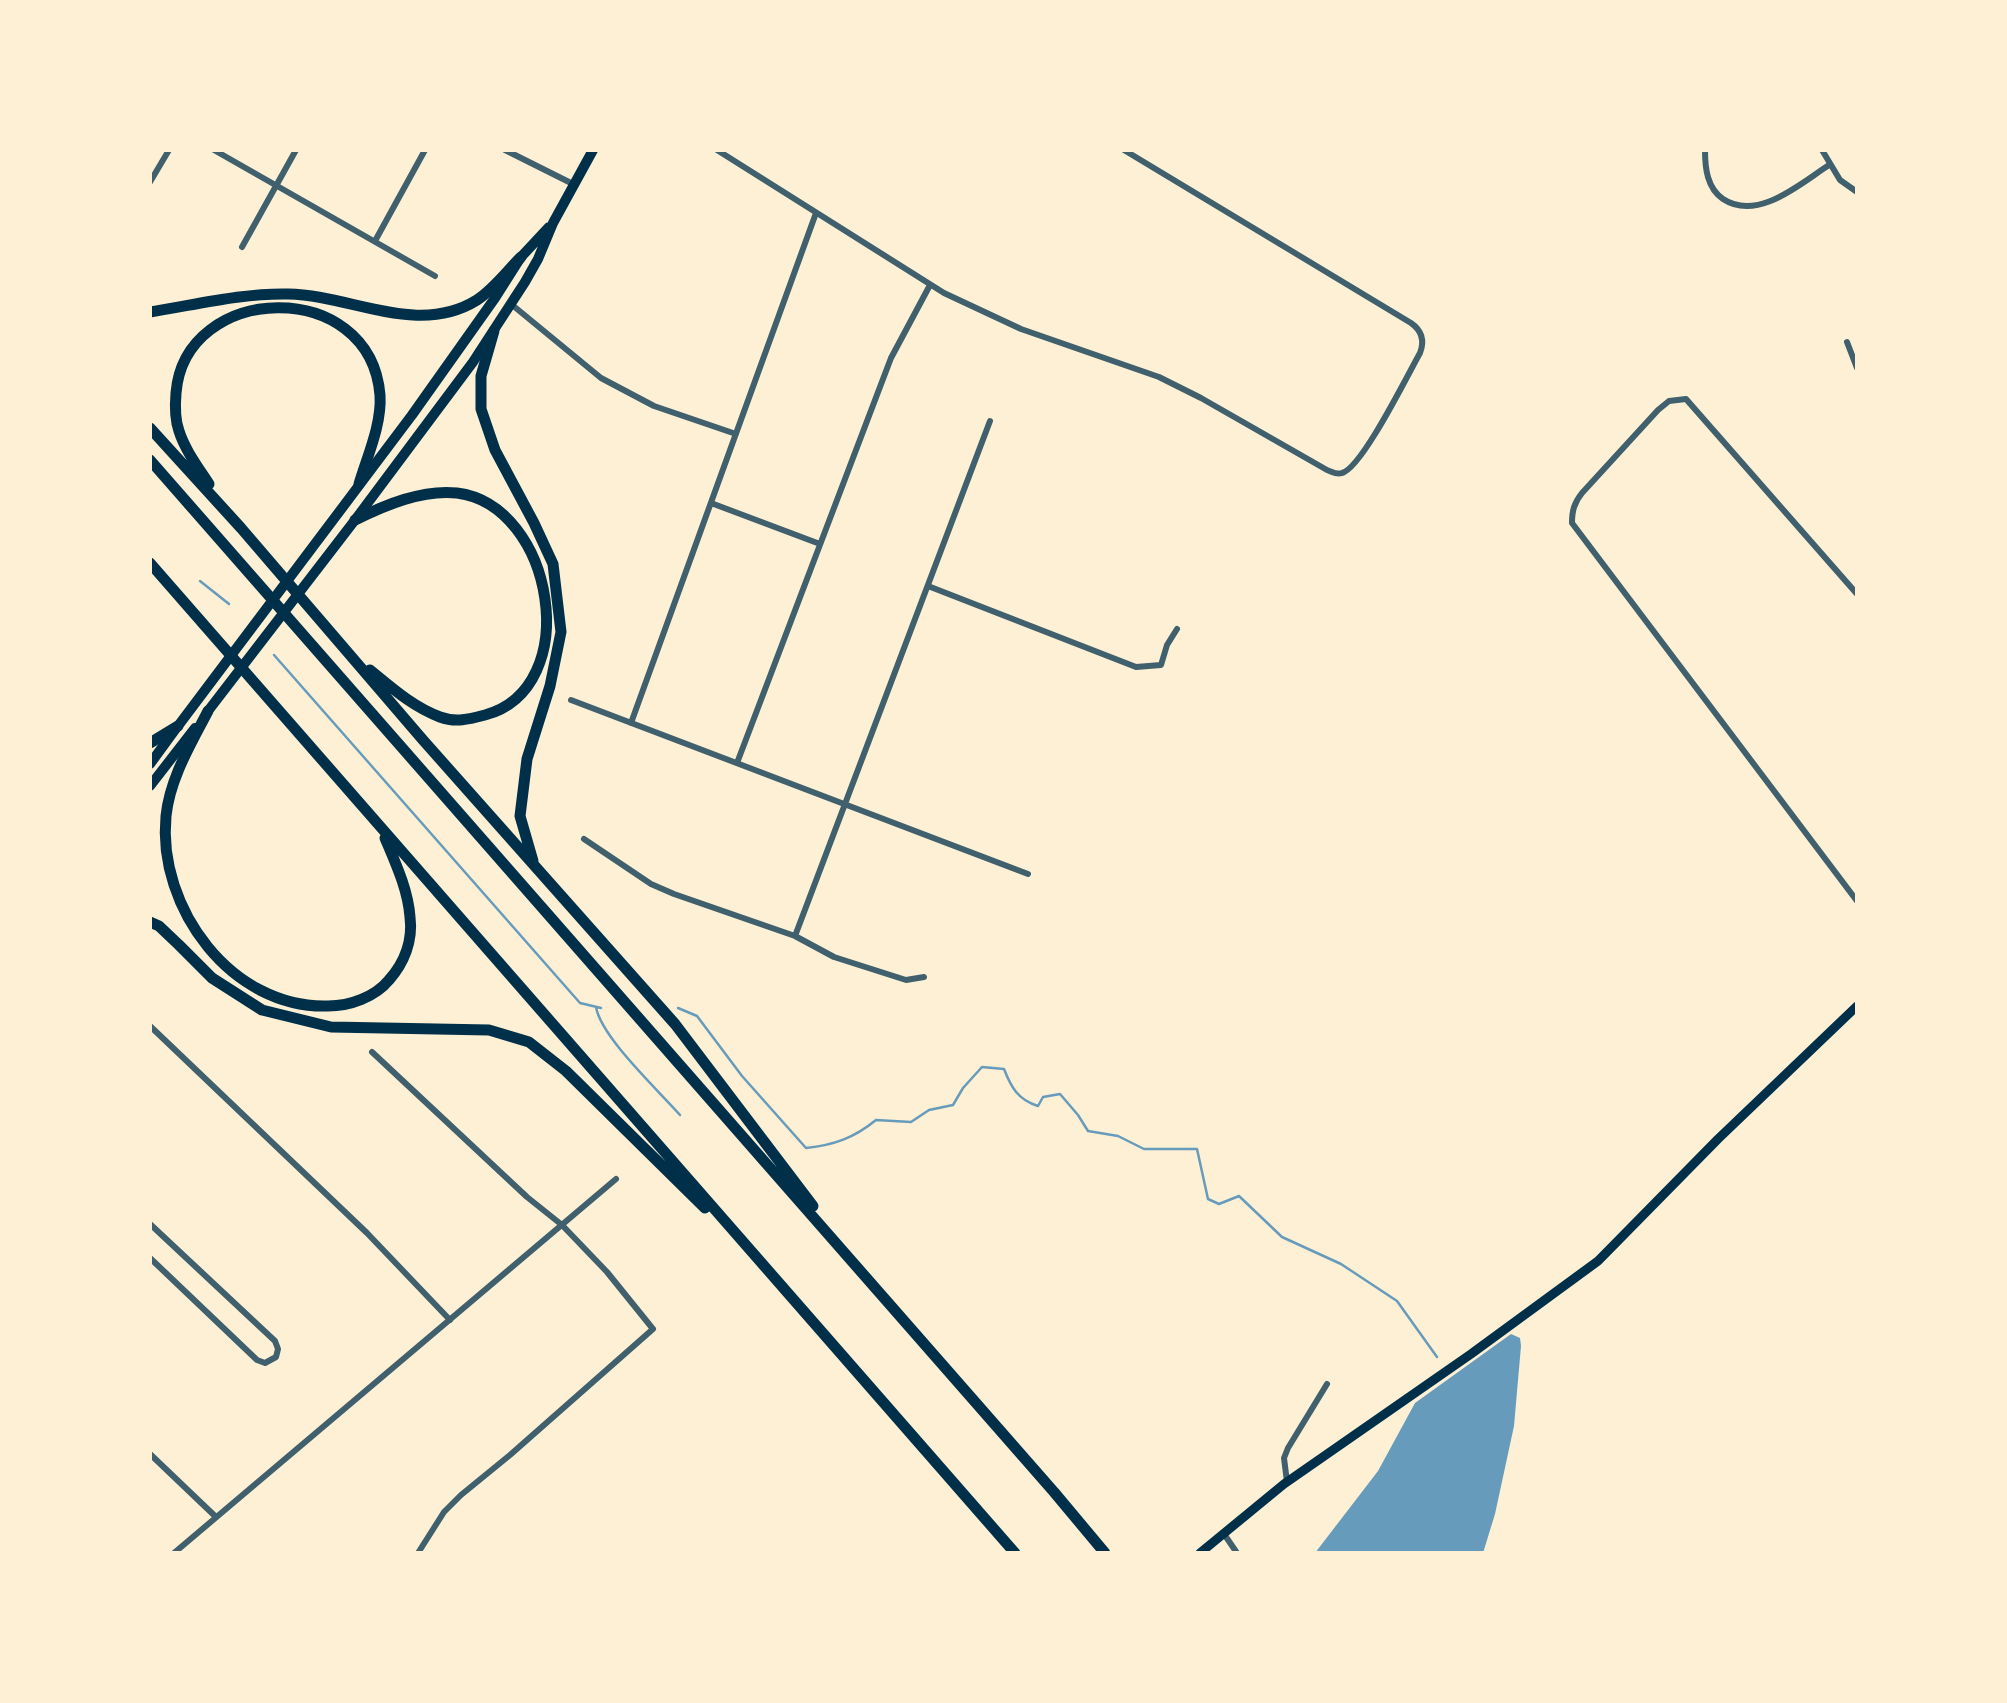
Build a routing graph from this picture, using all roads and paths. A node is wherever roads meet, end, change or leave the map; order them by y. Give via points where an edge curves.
1 (169, 150) edge
2 (214, 150) edge
3 (296, 150) edge
4 (425, 150) edge
5 (505, 150) edge
6 (593, 150) edge
7 (717, 150) edge
8 (1124, 150) edge
9 (1706, 150) edge
10 (1822, 150) edge
11 (1829, 165) junction
12 (150, 182) edge
13 (276, 185) junction
14 (575, 185) junction
15 (1857, 192) edge
16 (816, 213) junction
17 (553, 223) junction
18 (374, 241) junction
19 (242, 247) dead end
20 (521, 256) junction
21 (435, 276) dead end
22 (930, 285) junction
23 (512, 304) junction
24 (150, 312) edge
25 (494, 331) junction
26 (1847, 342) dead end
27 (1857, 368) edge
28 (990, 421) dead end
29 (150, 428) edge
30 (736, 434) junction
31 (150, 460) edge
32 (359, 484) junction
33 (711, 502) junction
34 (355, 520) junction
35 (241, 528) junction
36 (820, 544) junction
37 (150, 563) edge
38 (150, 574) edge
39 (928, 586) junction
40 (1857, 594) edge
41 (191, 612) junction
42 (1177, 629) dead end
43 (346, 650) junction
44 (571, 700) dead end
45 (208, 710) junction
46 (630, 723) junction
47 (178, 726) junction
48 (150, 742) edge
49 (737, 763) junction
50 (150, 764) edge
51 (150, 786) edge
52 (845, 804) junction
53 (382, 830) junction
54 (584, 839) dead end
55 (536, 870) junction
56 (1028, 874) dead end
57 (1857, 901) edge
58 (150, 922) edge
59 (795, 936) junction
60 (924, 978) dead end
61 (1857, 1006) edge
62 (150, 1026) edge
63 (372, 1052) dead end
64 (616, 1179) dead end
65 (150, 1224) edge
66 (562, 1224) junction
67 (150, 1258) edge
68 (766, 1268) junction
69 (860, 1270) junction
70 (450, 1320) junction
71 (1328, 1384) dead end
72 (150, 1454) edge
73 (1286, 1482) junction
74 (216, 1517) junction
75 (1224, 1534) junction
76 (174, 1553) edge
77 (418, 1553) edge
78 (1015, 1553) edge
79 (1105, 1553) edge
80 (1200, 1553) edge
81 (1237, 1553) edge

1 - 12 street
2 - 13 street
3 - 13 street
4 - 18 street
5 - 14 street
6 - 14 main road
7 - 16 street
8 - 22 street via 1420,333 1420,353 1354,466 1340,474 1327,470 1160,377 1021,329
9 - 11 street via 1711,187 1744,207 1779,198
10 - 11 street
11 - 15 street
13 - 18 street
13 - 19 street
14 - 17 main road
16 - 22 street
16 - 30 street
17 - 20 main road
17 - 23 main road
18 - 21 street
20 - 24 highway via 480,298 441,314 400,314 292,294
20 - 32 main road
22 - 36 street via 890,358
23 - 25 main road
23 - 30 street via 601,378 654,406
25 - 34 main road
25 - 55 highway via 481,376 481,409 553,564 561,632 520,816
26 - 27 street
28 - 39 street
29 - 35 highway
30 - 33 street
31 - 69 highway
32 - 35 highway via 380,395 355,336 308,310 248,311 222,322 186,354 175,402 178,429 194,462
32 - 47 main road
33 - 36 street
33 - 46 street
34 - 43 highway via 427,495 455,492 492,505 528,543 546,628 544,655 518,699 464,721 442,718 404,698
34 - 45 main road
35 - 43 highway
36 - 49 street
37 - 41 highway
38 - 41 highway
39 - 42 street via 1128,665 1162,665
39 - 52 street
40 - 57 street via 1686,399 1658,410 1572,513 1572,523
41 - 53 highway
43 - 55 highway
44 - 46 street
45 - 51 main road
45 - 53 highway via 176,774 166,816 168,864 182,908 216,959 246,982 311,1007 337,1006 383,987 400,968 411,920
46 - 49 street
47 - 48 highway
47 - 50 main road
49 - 52 street
52 - 56 street
52 - 59 street
53 - 68 highway
54 - 59 street via 651,884
55 - 69 highway via 675,1024
58 - 68 highway via 212,978 262,1010 331,1026 489,1030 529,1042
59 - 60 street via 834,957 906,980
61 - 73 main road via 1598,1262
62 - 70 street
63 - 66 street
64 - 66 street
65 - 67 street via 275,1341 276,1357 257,1360
66 - 70 street
66 - 77 street via 653,1329 461,1495
68 - 78 highway
69 - 79 highway
70 - 74 street
71 - 73 street via 1288,1448
72 - 74 street
73 - 75 main road
74 - 76 street
75 - 80 main road
75 - 81 street

